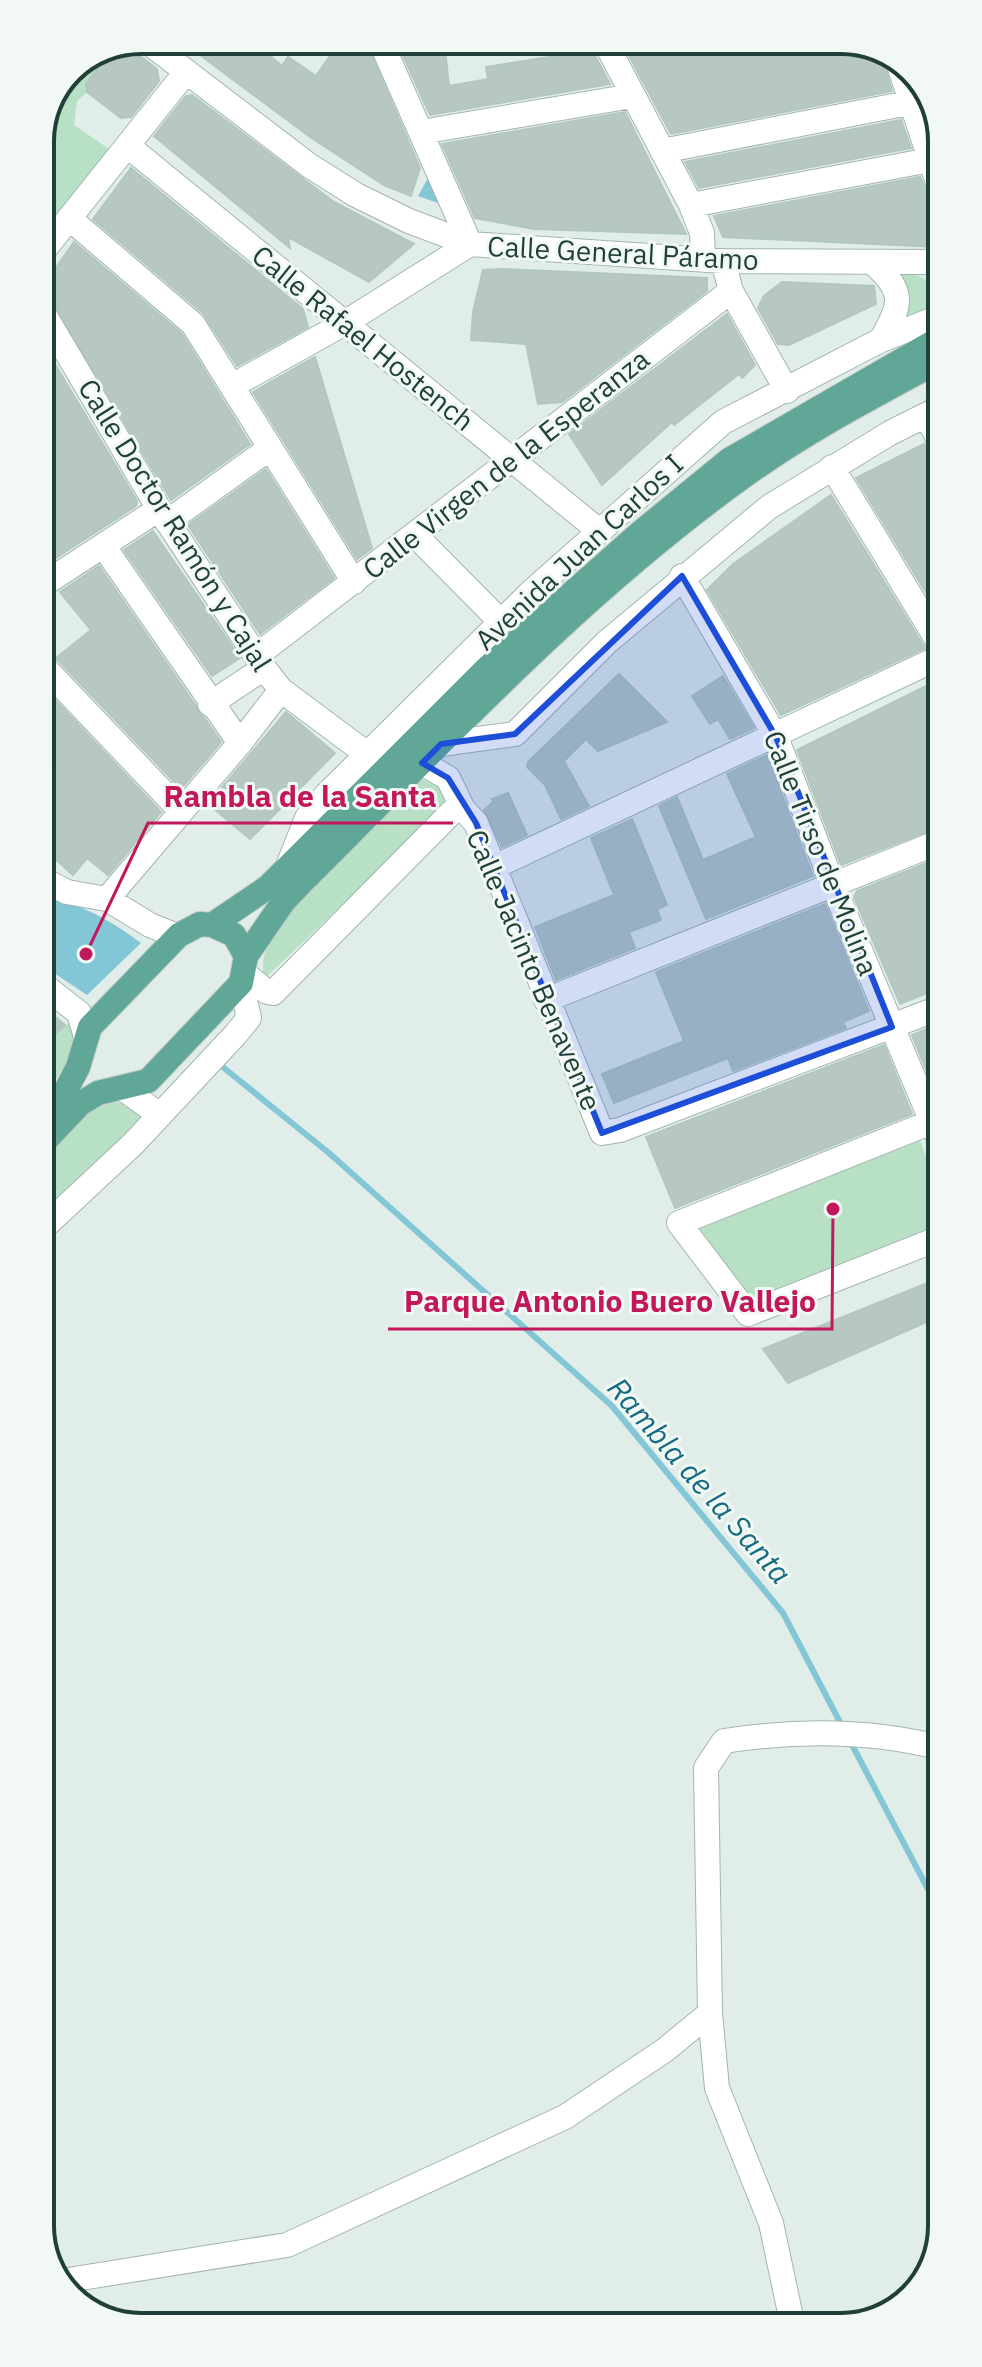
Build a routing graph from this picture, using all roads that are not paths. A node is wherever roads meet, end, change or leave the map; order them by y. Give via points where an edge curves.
1 (163, 54) edge
2 (386, 54) edge
3 (611, 54) edge
4 (186, 72) junction
5 (632, 96) junction
6 (917, 100) edge
7 (922, 111) edge
8 (421, 132) junction
9 (928, 139) edge
10 (128, 146) junction
11 (662, 151) junction
12 (928, 176) edge
13 (691, 205) junction
14 (69, 218) junction
15 (54, 237) edge
16 (470, 244) junction
17 (713, 259) junction
18 (874, 264) junction
19 (928, 266) edge
20 (731, 291) junction
21 (928, 322) edge
22 (343, 324) junction
23 (54, 331) edge
24 (881, 340) junction
25 (928, 345) edge
26 (928, 367) edge
27 (232, 386) junction
28 (787, 391) junction
29 (928, 414) edge
30 (270, 448) junction
31 (512, 460) junction
32 (832, 467) junction
33 (163, 516) junction
34 (598, 530) junction
35 (415, 535) junction
36 (104, 547) junction
37 (682, 576) junction
38 (54, 578) edge
39 (354, 582) junction
40 (501, 622) junction
41 (928, 625) edge
42 (260, 662) junction
43 (928, 663) edge
44 (54, 678) edge
45 (281, 690) junction
46 (210, 704) junction
47 (776, 737) junction
48 (240, 743) junction
49 (441, 744) junction
50 (367, 754) junction
51 (422, 763) junction
52 (463, 809) junction
53 (181, 811) junction
54 (928, 846) edge
55 (288, 866) junction
56 (492, 868) junction
57 (832, 883) junction
58 (54, 884) edge
59 (107, 899) junction
60 (212, 925) junction
61 (177, 936) junction
62 (244, 971) junction
63 (54, 993) edge
64 (546, 1000) junction
65 (928, 1012) edge
66 (892, 1027) junction
67 (85, 1043) junction
68 (157, 1073) junction
69 (119, 1088) junction
70 (54, 1103) edge
71 (928, 1107) edge
72 (166, 1110) junction
73 (928, 1130) edge
74 (54, 1131) edge
75 (54, 1217) edge
76 (928, 1243) edge
77 (928, 1745) edge
78 (710, 2013) junction
79 (73, 2280) edge
80 (790, 2313) edge

1 - 4 street, Calle General Páramo
2 - 8 street
3 - 5 street
4 - 10 street
4 - 16 street, Calle General Páramo via 356,195
5 - 8 street
5 - 11 street
6 - 11 street
7 - 9 street
8 - 16 street
10 - 14 street
10 - 22 street, Calle Rafael Hostench
11 - 13 street
12 - 13 street
13 - 17 street
14 - 15 street
14 - 27 street via 193,324
16 - 17 street, Calle General Páramo
16 - 22 street
17 - 18 street, Calle General Páramo
17 - 20 street
18 - 19 street, Calle General Páramo
18 - 24 street via 892,280 898,299 896,316
20 - 28 street
20 - 31 street, Calle Virgen de la Esperanza
21 - 24 street, Avenida Juan Carlos I
22 - 27 street
22 - 31 street, Calle Rafael Hostench
23 - 33 street, Calle Doctor Ramón y Cajal
24 - 28 street, Avenida Juan Carlos I
25 - 55 main road via 729,460 573,588
26 - 49 main road via 742,477 587,604
27 - 30 street
28 - 34 street, Avenida Juan Carlos I via 723,422
29 - 32 street
30 - 33 street
30 - 39 street
31 - 34 street, Calle Rafael Hostench
31 - 35 street, Calle Virgen de la Esperanza
32 - 37 street via 769,507
32 - 41 street
33 - 36 street
33 - 42 street, Calle Doctor Ramón y Cajal
34 - 40 street, Avenida Juan Carlos I
35 - 39 street, Calle Virgen de la Esperanza
35 - 40 street
36 - 38 street
36 - 46 street
37 - 47 street, Calle Tirso de Molina
37 - 49 street via 515,734
39 - 42 street, Calle Virgen de la Esperanza
40 - 50 street, Avenida Juan Carlos I
42 - 45 street, Calle Doctor Ramón y Cajal
42 - 46 street, Calle Virgen de la Esperanza
43 - 47 street
44 - 53 street
45 - 48 street
45 - 50 street, Calle Doctor Ramón y Cajal
46 - 48 street
47 - 56 street
47 - 57 street, Calle Tirso de Molina
48 - 53 street
49 - 51 main road
50 - 55 street, Avenida Juan Carlos I via 307,818
51 - 52 street, Calle Jacinto Benavente via 448,778
51 - 62 main road via 284,901
52 - 56 street, Calle Jacinto Benavente via 476,823
52 - 62 street via 453,811 273,993
53 - 59 street
54 - 57 street
55 - 60 main road via 268,887
56 - 64 street, Calle Jacinto Benavente
57 - 64 street
57 - 66 street, Calle Tirso de Molina
58 - 59 street via 67,892
59 - 61 street
60 - 61 main road via 200,924
60 - 62 main road via 234,935
61 - 67 main road via 97,1019
62 - 68 main road
62 - 72 street via 249,1018
63 - 67 street via 79,1013
64 - 66 street, Calle Jacinto Benavente via 602,1133
65 - 66 street
66 - 71 street, Calle Tirso de Molina
67 - 69 main road via 86,1059 97,1078
67 - 70 main road via 66,1090
68 - 69 main road via 138,1086
68 - 72 street
69 - 72 street
69 - 74 main road via 80,1104
72 - 75 street
73 - 76 street via 679,1223 748,1314
77 - 78 street via 899,1737 807,1733 724,1741 706,1768
78 - 79 street via 565,2117 287,2245
78 - 80 street via 717,2088 771,2223

